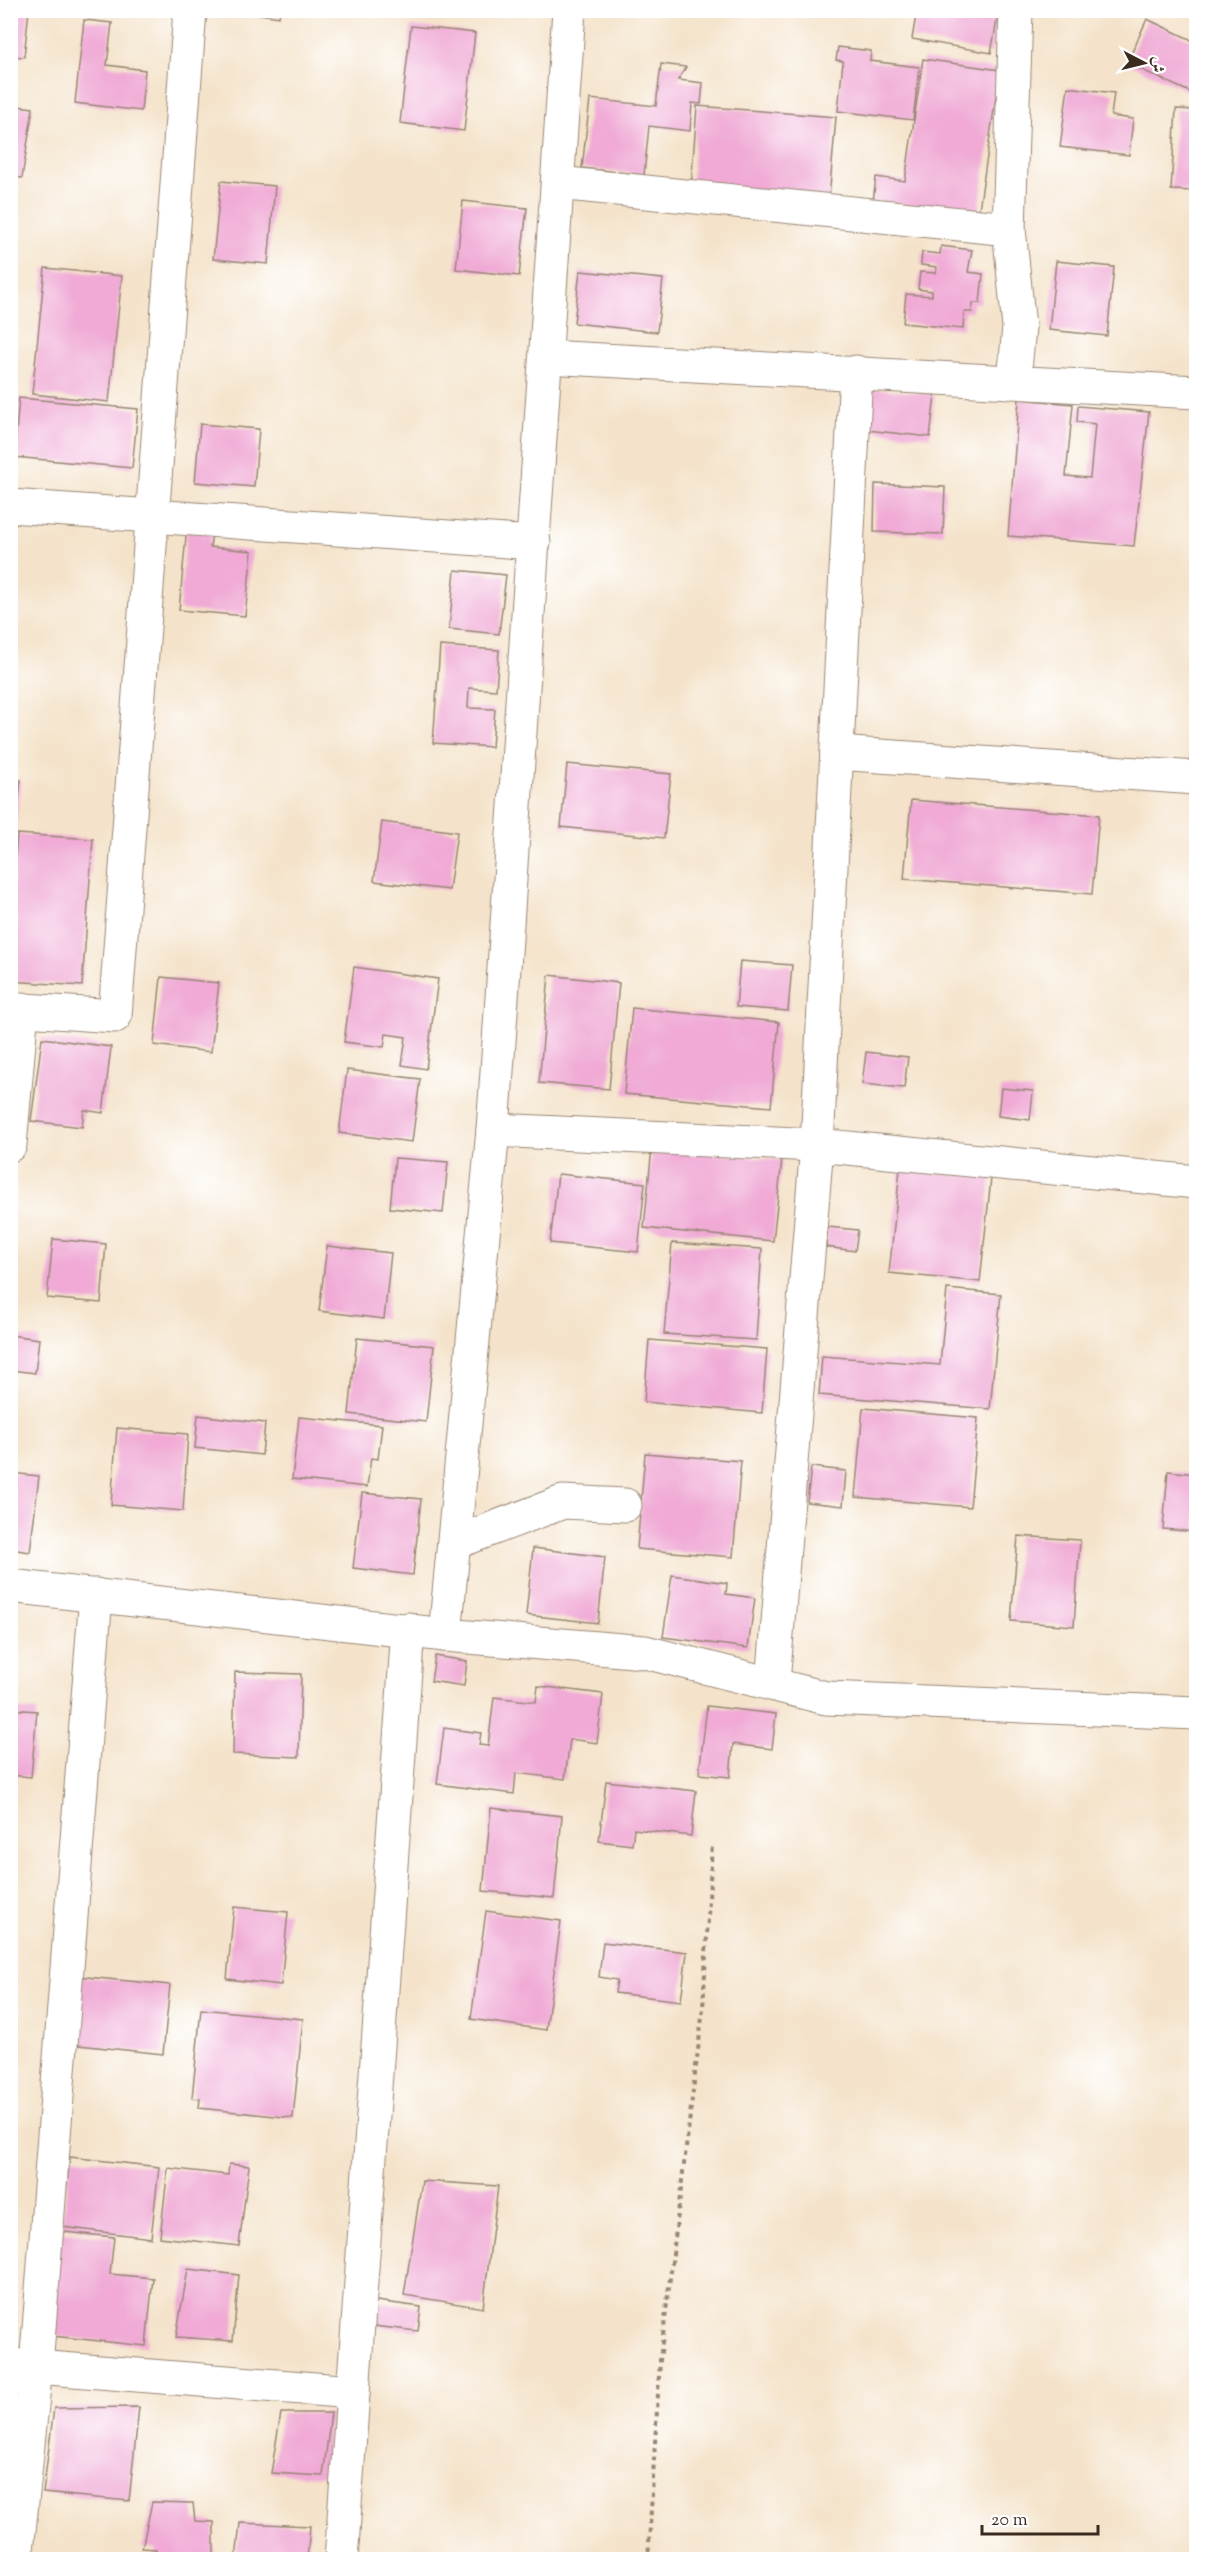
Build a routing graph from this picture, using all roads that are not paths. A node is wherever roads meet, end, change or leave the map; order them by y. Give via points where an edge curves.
1 (190, 10) edge
2 (569, 10) edge
3 (1017, 10) edge
4 (558, 183) junction
5 (1009, 229) junction
6 (546, 357) junction
7 (856, 372) junction
8 (1014, 381) junction
9 (1197, 392) edge
10 (10, 506) edge
11 (153, 516) junction
12 (534, 543) junction
13 (837, 753) junction
14 (1197, 778) edge
15 (16, 1009) edge
16 (493, 1130) junction
17 (817, 1145) junction
18 (10, 1146) edge
19 (1197, 1182) edge
20 (625, 1505) dead end
21 (454, 1543) junction
22 (10, 1586) edge
23 (96, 1595) junction
24 (408, 1629) junction
25 (445, 1635) junction
26 (773, 1683) junction
27 (1197, 1713) edge
28 (23, 2366) edge
29 (353, 2392) junction
30 (16, 2559) edge
31 (341, 2559) edge

1 - 11 street
2 - 4 street
3 - 5 street
4 - 5 street
4 - 6 street
5 - 8 street via 1019,327
6 - 7 street
6 - 12 street
7 - 8 street
7 - 13 street
8 - 9 street
10 - 11 street
11 - 12 street
11 - 15 street via 114,1016
12 - 16 street
13 - 14 street
13 - 17 street
15 - 18 street
16 - 17 street
16 - 21 street
17 - 19 street
17 - 26 street
20 - 21 street via 563,1502
21 - 25 street
22 - 23 street
23 - 24 street
23 - 28 street
24 - 25 street
24 - 29 street
25 - 26 street via 645,1652
26 - 27 street via 826,1698
28 - 29 street
28 - 30 street
29 - 31 street

